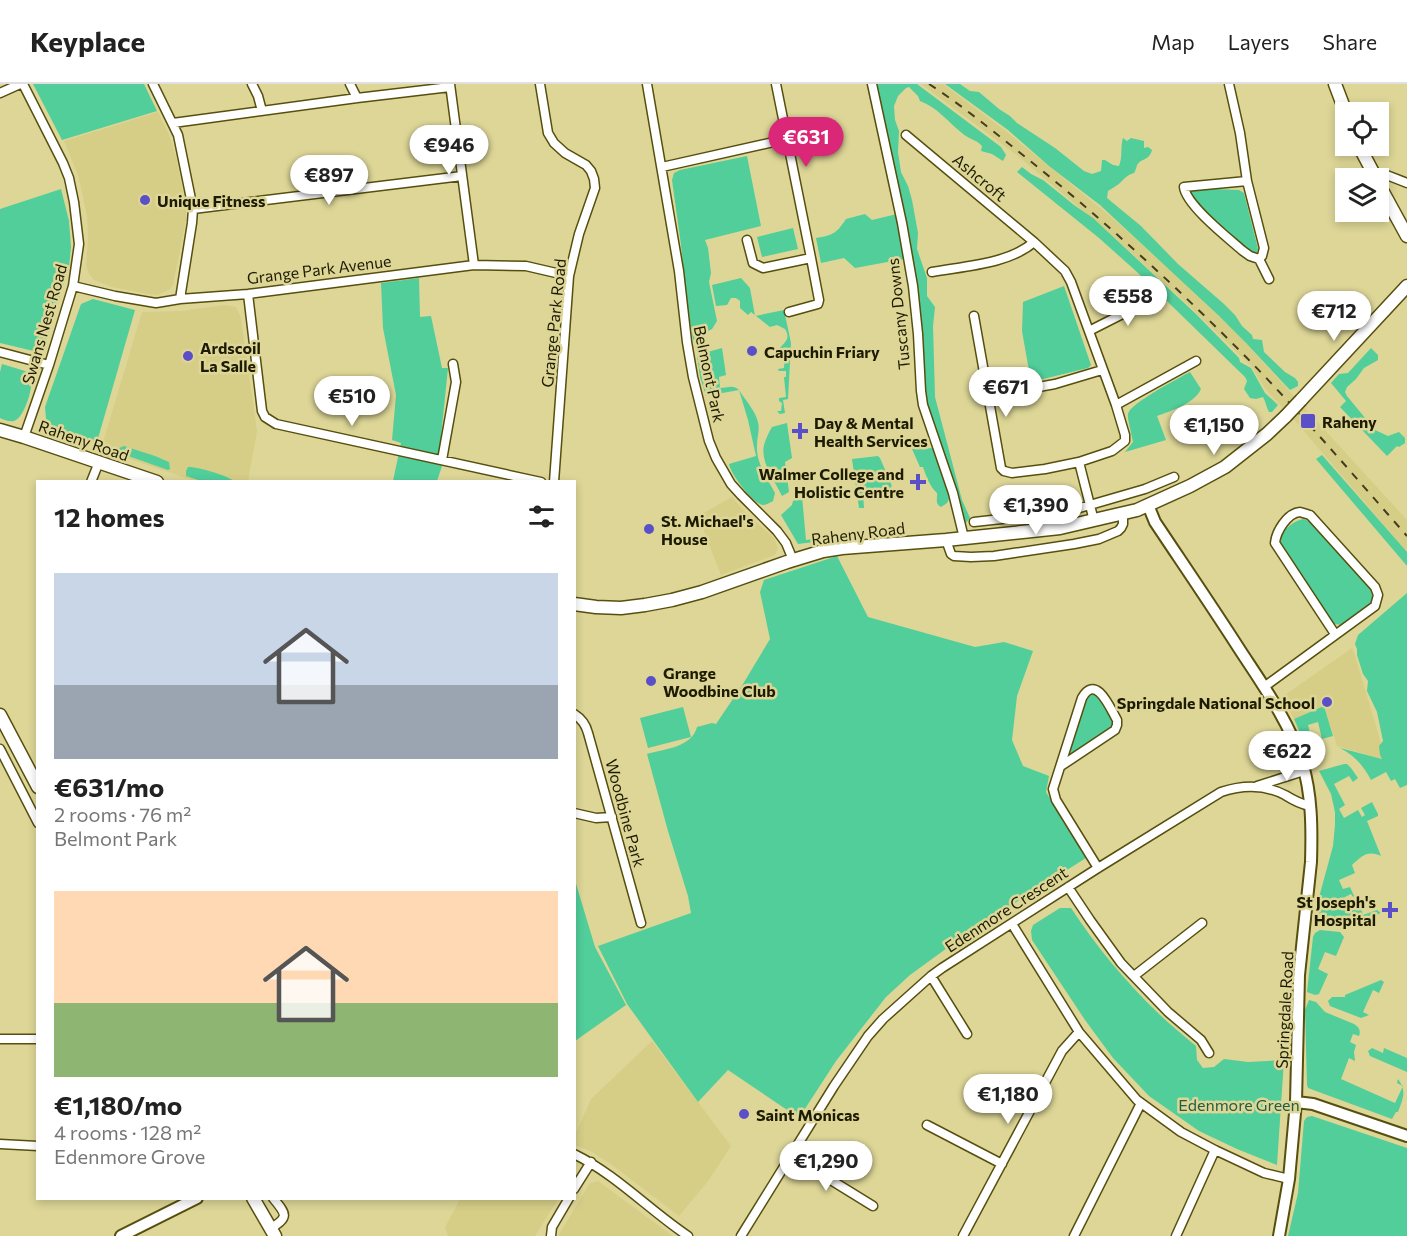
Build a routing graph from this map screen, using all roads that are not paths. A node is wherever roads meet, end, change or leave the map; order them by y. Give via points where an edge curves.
1 (21, 84) edge
2 (153, 84) edge
3 (252, 84) edge
4 (350, 84) edge
5 (540, 84) edge
6 (648, 84) edge
7 (776, 84) edge
8 (872, 84) edge
9 (1229, 84) edge
10 (1335, 84) edge
11 (450, 86) edge
12 (0, 93) edge
13 (357, 98) junction
14 (1342, 102) edge
15 (262, 111) junction
16 (173, 123) junction
17 (906, 135) dead end
18 (787, 139) junction
19 (662, 167) junction
20 (462, 176) junction
21 (1389, 176) edge
22 (1247, 181) junction
23 (1407, 183) edge
24 (1389, 203) edge
25 (193, 209) junction
26 (1407, 236) edge
27 (747, 240) dead end
28 (1034, 242) junction
29 (811, 258) junction
30 (1259, 259) junction
31 (474, 265) junction
32 (932, 272) dead end
33 (569, 276) junction
34 (1269, 279) dead end
35 (73, 286) junction
36 (1407, 286) edge
37 (248, 294) junction
38 (1407, 297) edge
39 (1154, 298) dead end
40 (180, 299) junction
41 (1389, 304) junction
42 (789, 312) dead end
43 (974, 316) dead end
44 (1089, 332) junction
45 (0, 352) edge
46 (1196, 361) dead end
47 (453, 364) dead end
48 (49, 365) junction
49 (1102, 370) junction
50 (989, 396) junction
51 (1116, 405) junction
52 (0, 430) edge
53 (24, 437) junction
54 (442, 460) junction
55 (99, 462) junction
56 (1078, 462) junction
57 (1174, 477) dead end
58 (92, 480) edge
59 (151, 480) edge
60 (532, 480) edge
61 (554, 480) edge
62 (1089, 504) junction
63 (1149, 505) junction
64 (1123, 513) junction
65 (1094, 521) junction
66 (974, 522) dead end
67 (964, 538) junction
68 (946, 540) junction
69 (793, 560) junction
70 (576, 604) edge
71 (1335, 634) junction
72 (1264, 687) junction
73 (0, 715) edge
74 (576, 715) edge
75 (14, 740) junction
76 (0, 748) edge
77 (1061, 766) junction
78 (1304, 771) junction
79 (1282, 778) junction
80 (36, 783) edge
81 (1257, 786) junction
82 (1285, 795) junction
83 (1310, 806) junction
84 (576, 813) edge
85 (612, 817) junction
86 (36, 819) edge
87 (1098, 868) junction
88 (1068, 887) junction
89 (641, 923) dead end
90 (1202, 923) dead end
91 (1012, 924) junction
92 (931, 976) junction
93 (1134, 976) junction
94 (1079, 1032) junction
95 (967, 1034) dead end
96 (0, 1039) edge
97 (36, 1039) edge
98 (1209, 1053) dead end
99 (1296, 1102) junction
100 (1141, 1104) junction
101 (927, 1125) dead end
102 (1407, 1136) edge
103 (0, 1144) edge
104 (36, 1146) edge
105 (1215, 1150) junction
106 (576, 1155) edge
107 (792, 1155) junction
108 (591, 1162) junction
109 (1002, 1164) junction
110 (1289, 1179) junction
111 (576, 1186) edge
112 (193, 1200) edge
113 (254, 1200) edge
114 (275, 1200) edge
115 (568, 1200) edge
116 (873, 1206) dead end
117 (273, 1232) edge
118 (121, 1236) edge
119 (551, 1236) edge
120 (688, 1236) edge
121 (741, 1236) edge
122 (963, 1236) edge
123 (1074, 1236) edge
124 (1176, 1236) edge
125 (1279, 1236) edge

1 - 12 street
1 - 35 street, Swans Nest Road via 69,178 79,244
2 - 16 street
3 - 15 street
4 - 13 street
5 - 33 street, Grange Park Road via 548,133 565,153 586,165 594,179 595,188
6 - 19 street, Belmont Park
7 - 18 street
8 - 67 street, Tuscany Downs via 913,286 923,405
9 - 22 street
10 - 14 main road
11 - 13 street
11 - 20 street
13 - 15 street
15 - 16 street
16 - 25 street via 181,144
17 - 28 street, Ashcroft
18 - 19 street
18 - 29 street
19 - 69 street, Belmont Park via 693,377 709,441 731,484 777,531
20 - 25 street
20 - 31 street
21 - 23 street
22 - 30 street via 1264,248
22 - 30 street via 1184,187 1194,207 1243,251
24 - 26 main road
25 - 40 street
27 - 29 street via 753,263 763,268
28 - 32 street via 1002,260
28 - 44 street, Ashcroft via 1065,271
29 - 42 street via 818,304
30 - 34 street
31 - 33 street, Grange Park Avenue via 526,266
31 - 37 street, Grange Park Avenue
33 - 61 street, Grange Park Road
35 - 40 street, Grange Park Avenue via 137,301
35 - 48 street, Swans Nest Road
36 - 41 main road, Raheny Road
37 - 40 street, Grange Park Avenue
37 - 54 street via 265,417 276,424
38 - 41 main road
39 - 44 street
41 - 63 main road, Raheny Road, bridge via 1267,434 1225,467
43 - 50 street, Ashcroft
44 - 49 street, Ashcroft
45 - 48 street
46 - 51 street
47 - 54 street via 456,382
48 - 53 street, Swans Nest Road
49 - 50 street via 1055,384
49 - 51 street, Ashcroft
50 - 56 street, Ashcroft via 999,463 1004,471
51 - 56 street, Ashcroft via 1125,441 1112,451
52 - 53 main road, Raheny Road
53 - 55 main road, Raheny Road
54 - 60 street
55 - 58 street
55 - 59 main road, Raheny Road
56 - 62 street
57 - 62 street
62 - 65 street
62 - 66 street via 1046,514
63 - 64 main road, Raheny Road
63 - 72 street, Springdale Road via 1155,522
64 - 65 main road, Raheny Road
64 - 68 street via 1122,528 1118,531 1074,544 971,557 951,554
65 - 67 main road, Raheny Road
67 - 68 main road, Raheny Road
68 - 69 main road, Raheny Road via 842,548
69 - 70 main road, Raheny Road via 672,600 621,608
71 - 71 street via 1375,606 1378,595 1310,515 1300,512 1281,526 1275,543
71 - 72 street
72 - 78 street, Springdale Road via 1292,735
73 - 75 main road
74 - 85 street, Woodbine Park via 586,725
75 - 76 street
75 - 80 main road
76 - 86 street
77 - 77 street via 1082,698 1087,691 1097,690 1117,720 1115,730
77 - 87 street via 1053,789 1056,800
78 - 79 street, Edenmore Crescent
78 - 83 street, Springdale Road
79 - 81 street, Edenmore Crescent
79 - 82 street
81 - 82 street, Edenmore Crescent
81 - 87 street, Edenmore Crescent via 1221,792
82 - 83 street, Edenmore Crescent
83 - 99 street, Springdale Road via 1311,862 1299,975
84 - 85 street
85 - 89 street, Woodbine Park
87 - 88 street, Edenmore Crescent
88 - 91 street, Edenmore Crescent
88 - 93 street
90 - 93 street
91 - 92 street, Edenmore Crescent
91 - 94 street
92 - 95 street
92 - 107 street, Edenmore Crescent via 868,1036
93 - 98 street via 1201,1040
94 - 100 street
94 - 109 street via 1062,1051
96 - 97 street
99 - 102 street via 1313,1104
99 - 110 street, Springdale Road
100 - 105 street
100 - 123 street
101 - 109 street
103 - 104 street
105 - 110 street via 1264,1173
105 - 124 street
106 - 108 street
107 - 116 street
107 - 121 street, Edenmore Crescent
108 - 111 street
108 - 120 street
109 - 122 street
110 - 125 street, Springdale Road
112 - 118 street
113 - 117 main road
114 - 117 street via 284,1218
115 - 119 street

